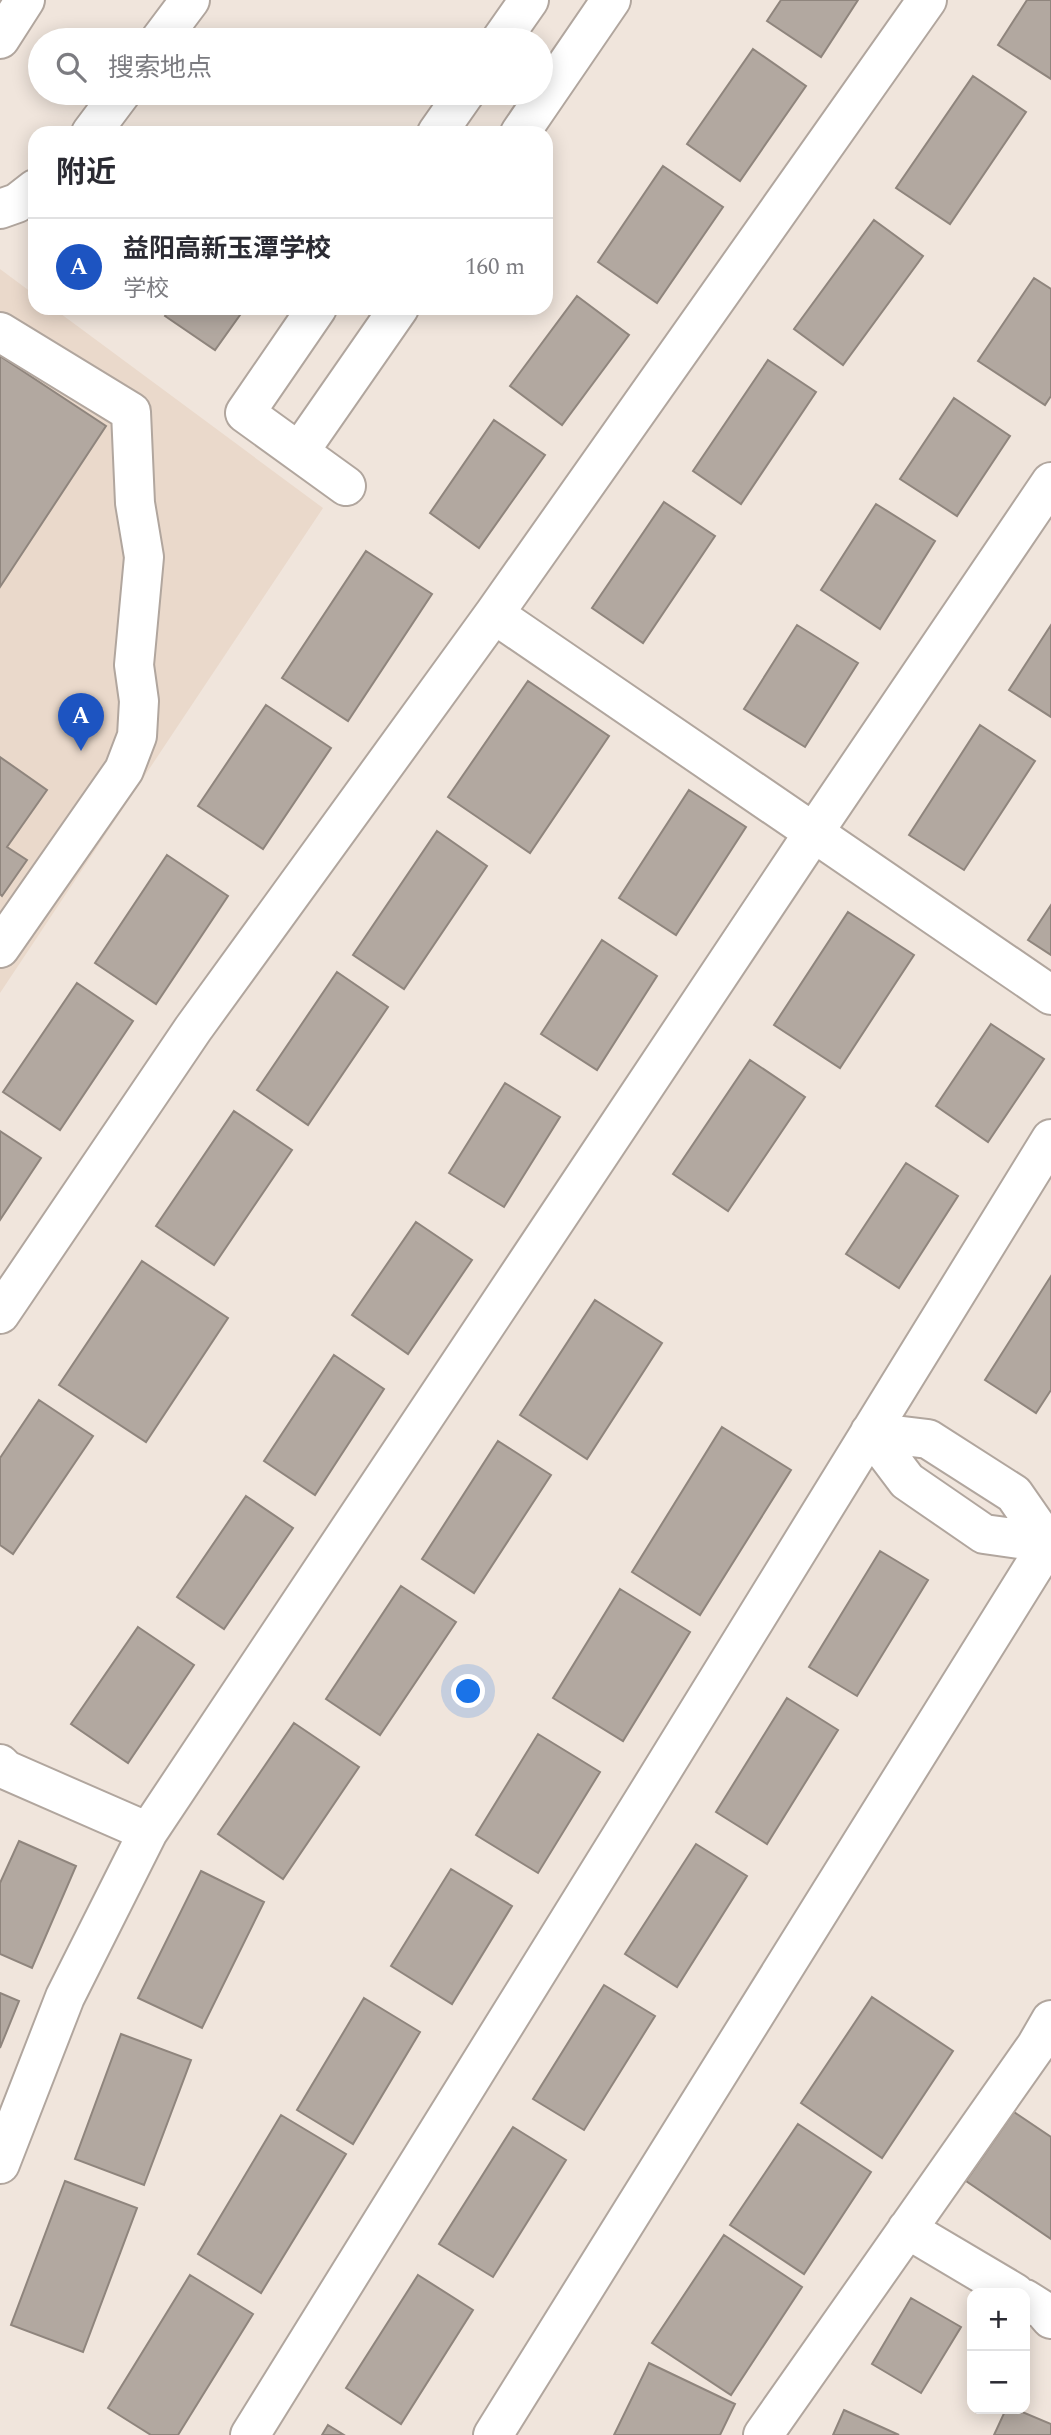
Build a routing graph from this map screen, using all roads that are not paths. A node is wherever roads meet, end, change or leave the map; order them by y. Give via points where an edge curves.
1 (25, 0) edge
2 (190, 0) edge
3 (529, 0) edge
4 (611, 0) edge
5 (928, 0) edge
6 (169, 28) edge
7 (509, 28) edge
8 (0, 39) edge
9 (553, 85) edge
10 (112, 105) edge
11 (457, 105) edge
12 (539, 105) edge
13 (96, 126) edge
14 (442, 126) edge
15 (525, 126) edge
16 (28, 195) edge
17 (0, 209) edge
18 (312, 315) edge
19 (394, 315) edge
20 (0, 331) edge
21 (299, 453) junction
22 (1051, 482) edge
23 (346, 486) dead end
24 (494, 614) junction
25 (814, 832) junction
26 (0, 948) edge
27 (1051, 995) edge
28 (1051, 1139) edge
29 (0, 1314) edge
30 (870, 1432) junction
31 (1050, 1541) edge
32 (0, 1764) edge
33 (148, 1832) junction
34 (1051, 2020) edge
35 (0, 2164) edge
36 (907, 2229) junction
37 (1007, 2288) edge
38 (1030, 2302) edge
39 (1051, 2319) edge
40 (250, 2435) edge
41 (493, 2435) edge
42 (763, 2435) edge

1 - 8 street
2 - 6 street
3 - 7 street
4 - 9 street
5 - 24 street
10 - 13 street
11 - 14 street
12 - 15 street
16 - 17 street
18 - 21 street via 245,413
19 - 21 street
20 - 26 street via 131,412 135,503 144,557 134,665 137,736 124,770
21 - 23 street
22 - 25 street
24 - 25 street
24 - 29 street via 192,1029
25 - 27 street
25 - 33 street
28 - 30 street
30 - 31 street via 928,1439 1014,1494
30 - 40 street
31 - 41 street
32 - 33 street
33 - 35 street via 65,1997
34 - 36 street
36 - 37 street
36 - 42 street
38 - 39 street

